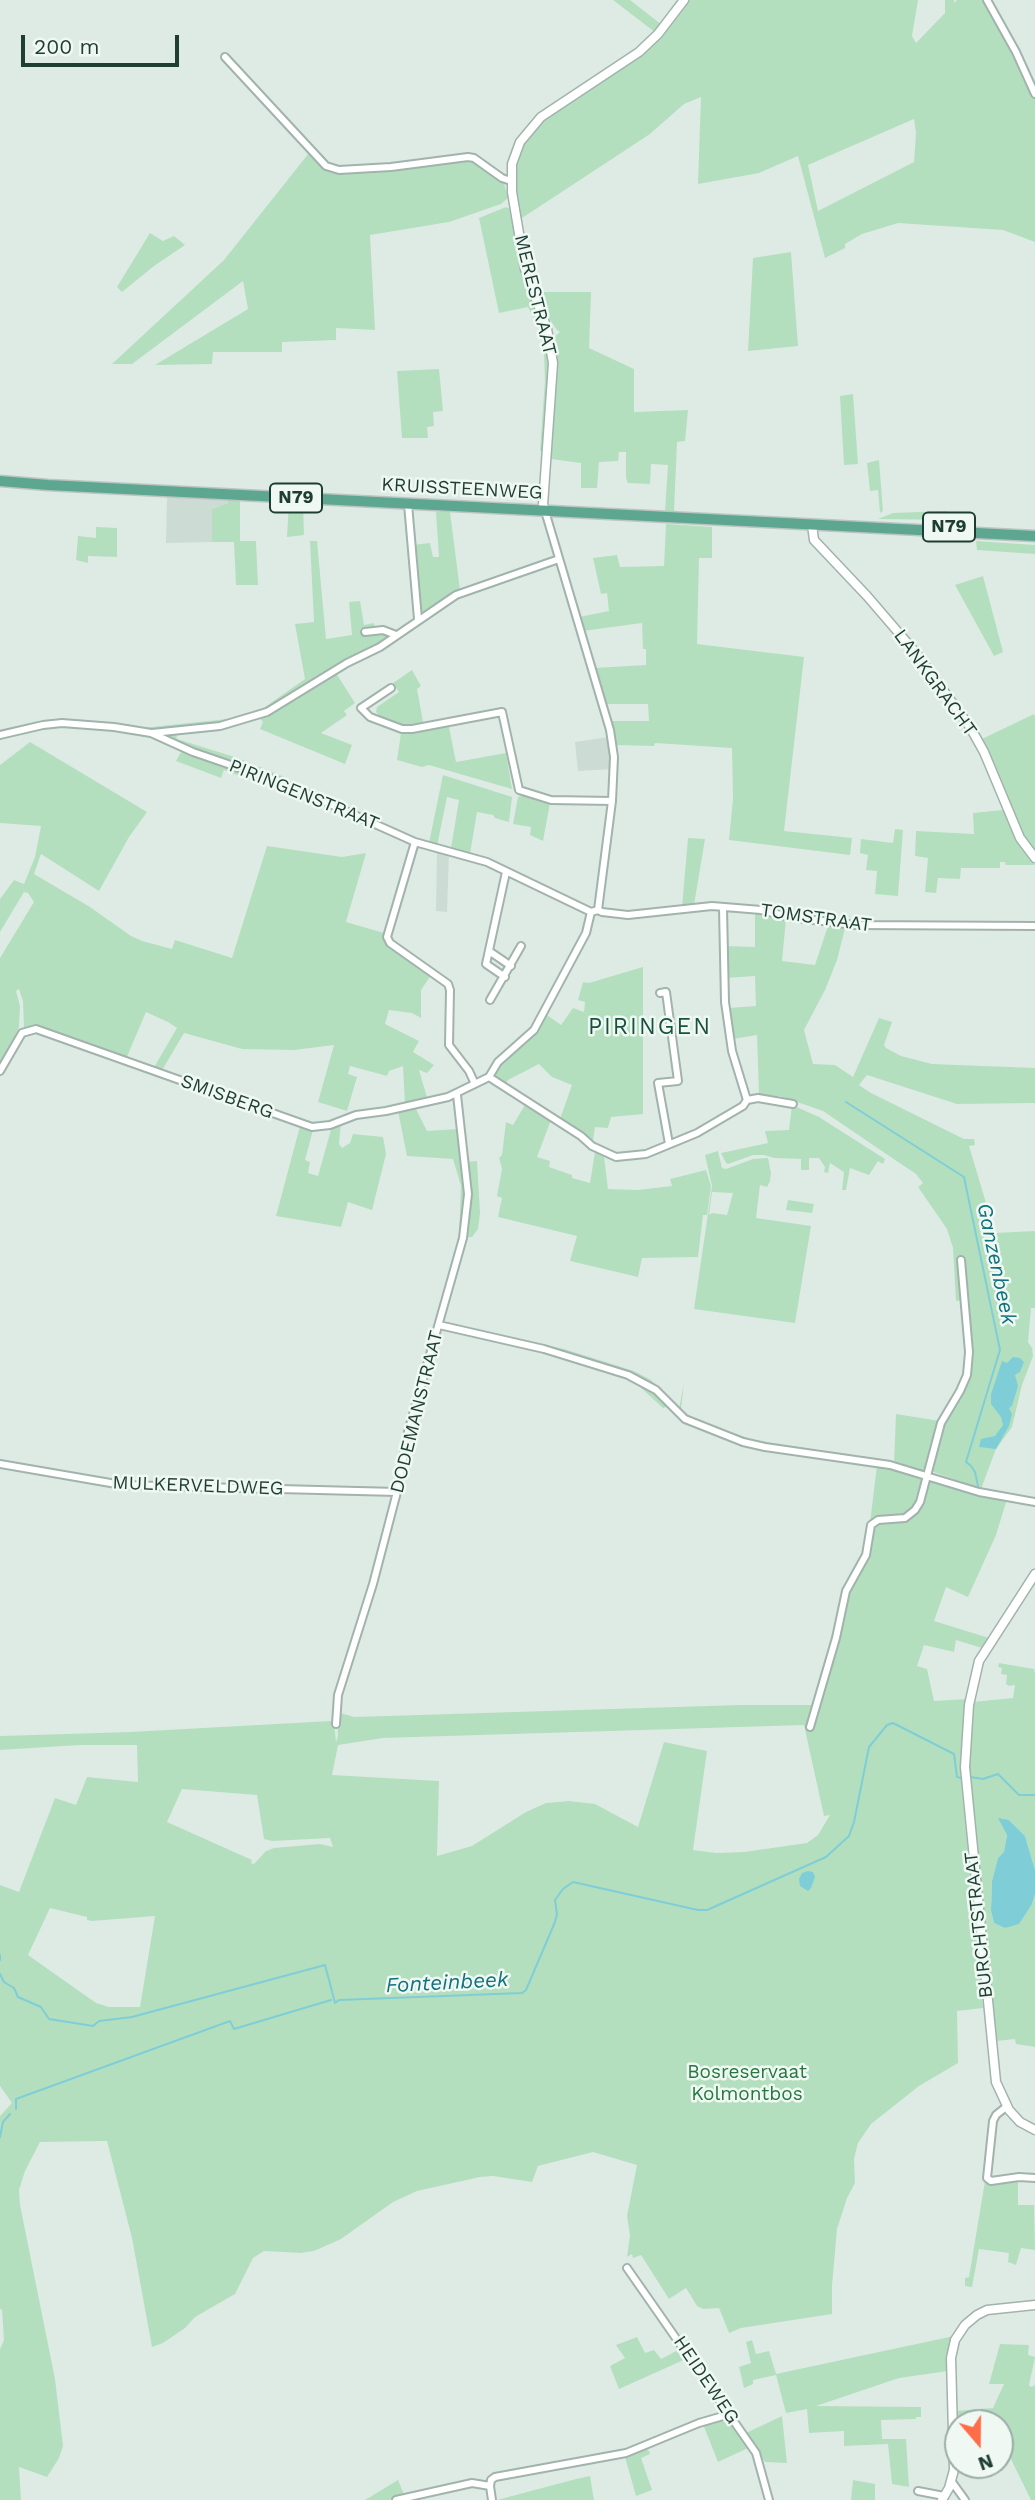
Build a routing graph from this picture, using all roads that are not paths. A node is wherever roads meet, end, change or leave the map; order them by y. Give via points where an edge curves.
1 (684, 0) edge
2 (987, 0) edge
3 (225, 57) dead end
4 (1035, 94) edge
5 (511, 181) junction
6 (0, 483) edge
7 (408, 504) junction
8 (545, 511) junction
9 (812, 524) junction
10 (1035, 536) edge
11 (559, 558) junction
12 (418, 619) junction
13 (365, 632) dead end
14 (396, 635) junction
15 (391, 688) dead end
16 (150, 733) junction
17 (0, 735) edge
18 (612, 801) junction
19 (415, 842) junction
20 (1035, 858) edge
21 (506, 872) junction
22 (723, 908) junction
23 (595, 911) junction
24 (1035, 926) edge
25 (521, 946) dead end
26 (489, 951) junction
27 (511, 966) junction
28 (505, 977) junction
29 (660, 993) dead end
30 (490, 1000) dead end
31 (0, 1071) edge
32 (489, 1077) junction
33 (475, 1083) junction
34 (457, 1094) junction
35 (747, 1100) junction
36 (793, 1104) dead end
37 (669, 1144) junction
38 (961, 1260) dead end
39 (439, 1325) junction
40 (0, 1464) edge
41 (927, 1475) junction
42 (397, 1493) junction
43 (1035, 1502) edge
44 (1035, 1574) edge
45 (336, 1724) dead end
46 (810, 1727) dead end
47 (1006, 2107) junction
48 (1035, 2130) edge
49 (1035, 2178) edge
50 (627, 2268) dead end
51 (1035, 2305) edge
52 (730, 2414) junction
53 (952, 2482) junction
54 (490, 2486) junction
55 (918, 2491) dead end
56 (943, 2498) edge
57 (396, 2500) edge
58 (492, 2500) edge
59 (769, 2500) edge
60 (965, 2500) edge

1 - 5 street, MERESTRAAT via 639,52 531,127 516,153
2 - 4 street
3 - 5 street via 326,166 339,170 391,167 468,157
5 - 8 street, MERESTRAAT via 525,269 547,329 553,363
6 - 7 main road, KRUISSTEENWEG / N79
7 - 8 main road, KRUISSTEENWEG / N79
7 - 12 street
8 - 9 main road, KRUISSTEENWEG / N79
8 - 11 street, MERESTRAAT
9 - 10 main road, KRUISSTEENWEG / N79
9 - 20 street, LANKGRACHT via 814,540 908,643 970,727 1020,838
11 - 12 street via 456,595
11 - 18 street, MERESTRAAT via 610,730
12 - 14 street
13 - 14 street via 383,630
14 - 16 street via 267,712 220,726
15 - 18 street via 361,708 370,717 402,729 502,712 519,790 551,800
16 - 17 street, PIRINGENSTRAAT via 62,723
16 - 19 street, PIRINGENSTRAAT via 283,783
18 - 23 street, MERESTRAAT
19 - 21 street, PIRINGENSTRAAT via 470,856
19 - 33 street via 387,937 448,984 449,1045
21 - 23 street, PIRINGENSTRAAT
21 - 26 street
22 - 23 street, TOMSTRAAT via 699,906 628,915
22 - 24 street, TOMSTRAAT via 868,926
22 - 35 street via 725,1002 732,1051
23 - 32 street, MERESTRAAT via 534,1030 498,1062
25 - 27 street
26 - 27 street
26 - 28 street via 486,964
27 - 28 street
28 - 30 street
29 - 37 street via 666,992 678,1081 658,1083
31 - 34 street, SMISBERG via 22,1033 36,1030 312,1128
32 - 33 street, SMISBERG
32 - 37 street via 609,1156 637,1156
33 - 34 street, SMISBERG
34 - 39 street, DODEMANSTRAAT via 468,1194 459,1259
35 - 36 street
35 - 37 street via 702,1130
38 - 41 street via 969,1364 941,1423
39 - 41 street via 544,1349 628,1375 656,1390 685,1419 743,1442
39 - 42 street, DODEMANSTRAAT via 408,1432
40 - 42 street, MULKERVELDWEG via 122,1485
41 - 43 street via 979,1492
41 - 46 street via 915,1510 905,1518 871,1525 866,1555 846,1591
42 - 45 street, DODEMANSTRAAT via 338,1695
44 - 47 street, BURCHTSTRAAT via 979,1661 965,1767 995,2078
47 - 48 street
47 - 49 street via 993,2120 987,2178
50 - 52 street, HEIDEWEG
51 - 53 street via 987,2310 965,2325 955,2340 951,2358
52 - 54 street via 617,2456 495,2477
52 - 59 street, HEIDEWEG via 756,2453
53 - 56 street
53 - 60 street
54 - 57 street via 472,2483
54 - 58 street
55 - 56 street

